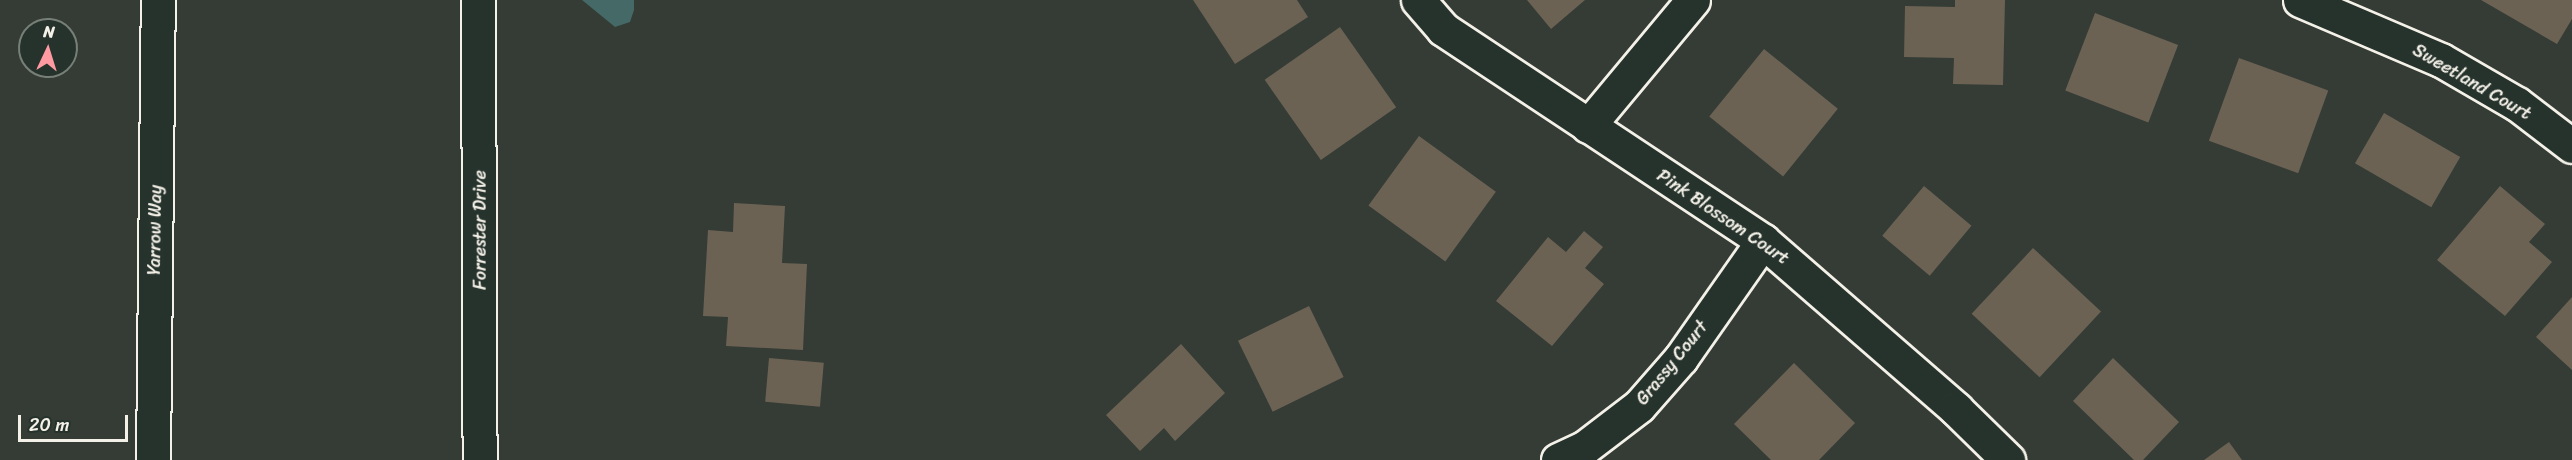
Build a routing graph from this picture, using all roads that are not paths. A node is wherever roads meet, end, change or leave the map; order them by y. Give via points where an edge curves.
1 (158, 0) edge
2 (478, 0) edge
3 (1418, 0) edge
4 (1693, 0) edge
5 (2300, 0) edge
6 (1588, 126) junction
7 (2572, 146) edge
8 (1763, 242) junction
9 (153, 460) edge
10 (480, 460) edge
11 (1558, 460) edge
12 (2008, 460) edge

1 - 9 street, Yarrow Way
2 - 10 street, Forrester Drive
3 - 6 street, Pink Blossom Court via 1443,28
4 - 6 street
5 - 7 street, Sweetland Court via 2441,60 2517,104
6 - 8 street, Pink Blossom Court
8 - 11 street, Grassy Court via 1681,358 1639,406 1584,448
8 - 12 street, Pink Blossom Court via 1923,378

